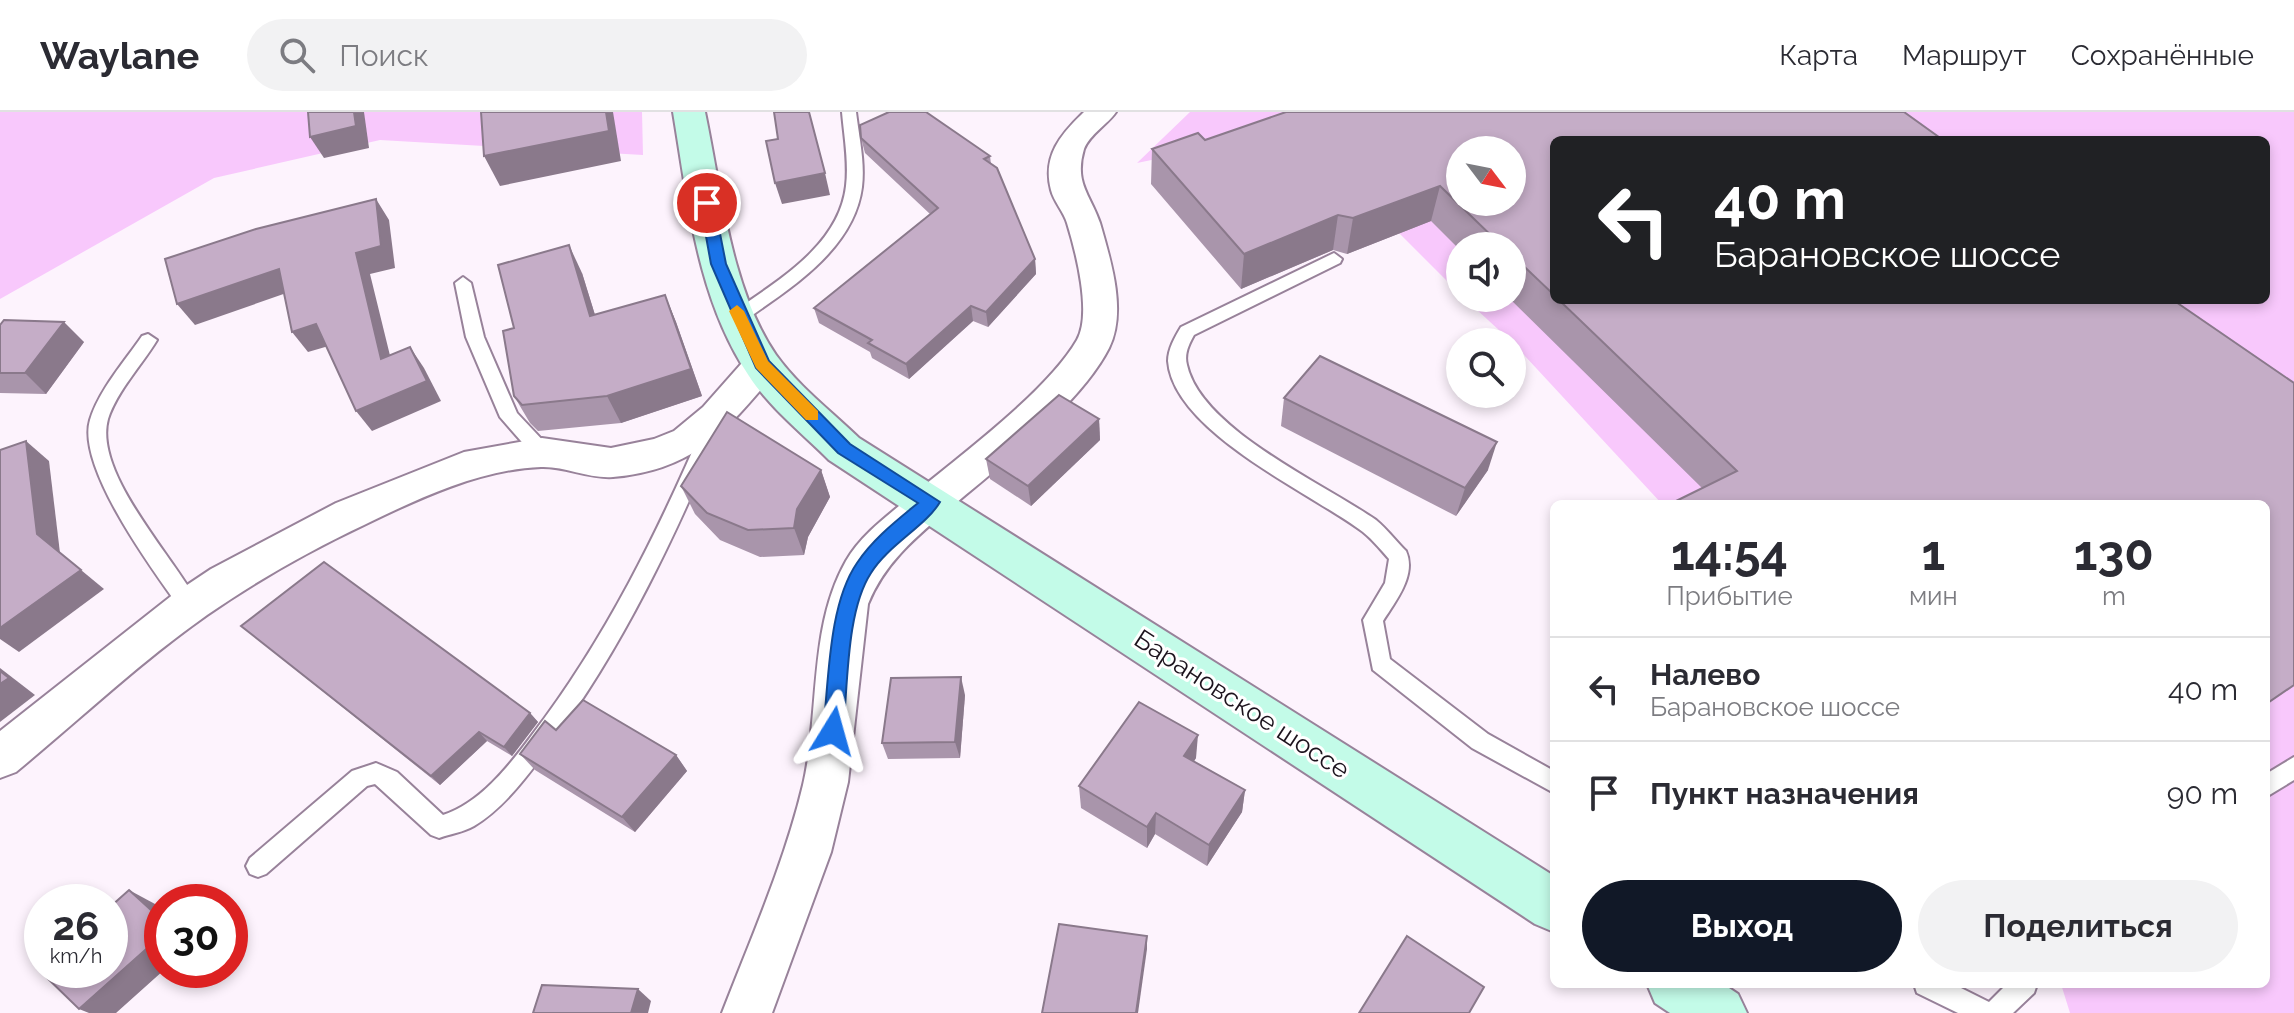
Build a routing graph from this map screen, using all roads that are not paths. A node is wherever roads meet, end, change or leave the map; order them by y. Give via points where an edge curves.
1 (689, 112) edge
2 (849, 112) edge
3 (1101, 112) edge
4 (1334, 259) dead end
5 (463, 283) dead end
6 (739, 316) junction
7 (148, 340) dead end
8 (762, 364) junction
9 (716, 417) junction
10 (542, 452) junction
11 (931, 502) junction
12 (189, 605) junction
13 (0, 758) edge
14 (2294, 767) edge
15 (1550, 781) edge
16 (2270, 784) edge
17 (258, 866) dead end
18 (1550, 903) edge
19 (1680, 988) edge
20 (1934, 988) edge
21 (2021, 988) edge
22 (747, 1013) edge
23 (1719, 1013) edge
24 (1985, 1013) edge
25 (1995, 1013) edge

1 - 6 main road, Барановское шоссе via 719,264
2 - 6 lane via 853,196 843,223 794,275
3 - 11 street via 1071,141 1065,165 1067,191 1083,221 1103,316 1093,345 1010,435
4 - 15 lane via 1187,331 1178,349 1178,368 1204,413 1266,461 1373,528 1399,557 1395,585 1373,620 1380,664 1480,741
5 - 10 lane via 475,337 509,417
6 - 8 main road, Барановское шоссе
7 - 12 lane via 98,423 105,471
8 - 9 street
8 - 11 main road, Барановское шоссе via 844,449
9 - 10 street via 687,441 611,463
9 - 17 lane via 643,580 571,701 493,795 463,821 439,827 376,773 360,778
10 - 12 street via 464,467 350,514
11 - 18 main road, Барановское шоссе
11 - 22 street via 888,538 862,570 848,604 826,782 808,852
12 - 13 street
14 - 16 lane
19 - 23 main road
20 - 24 lane
21 - 25 lane

